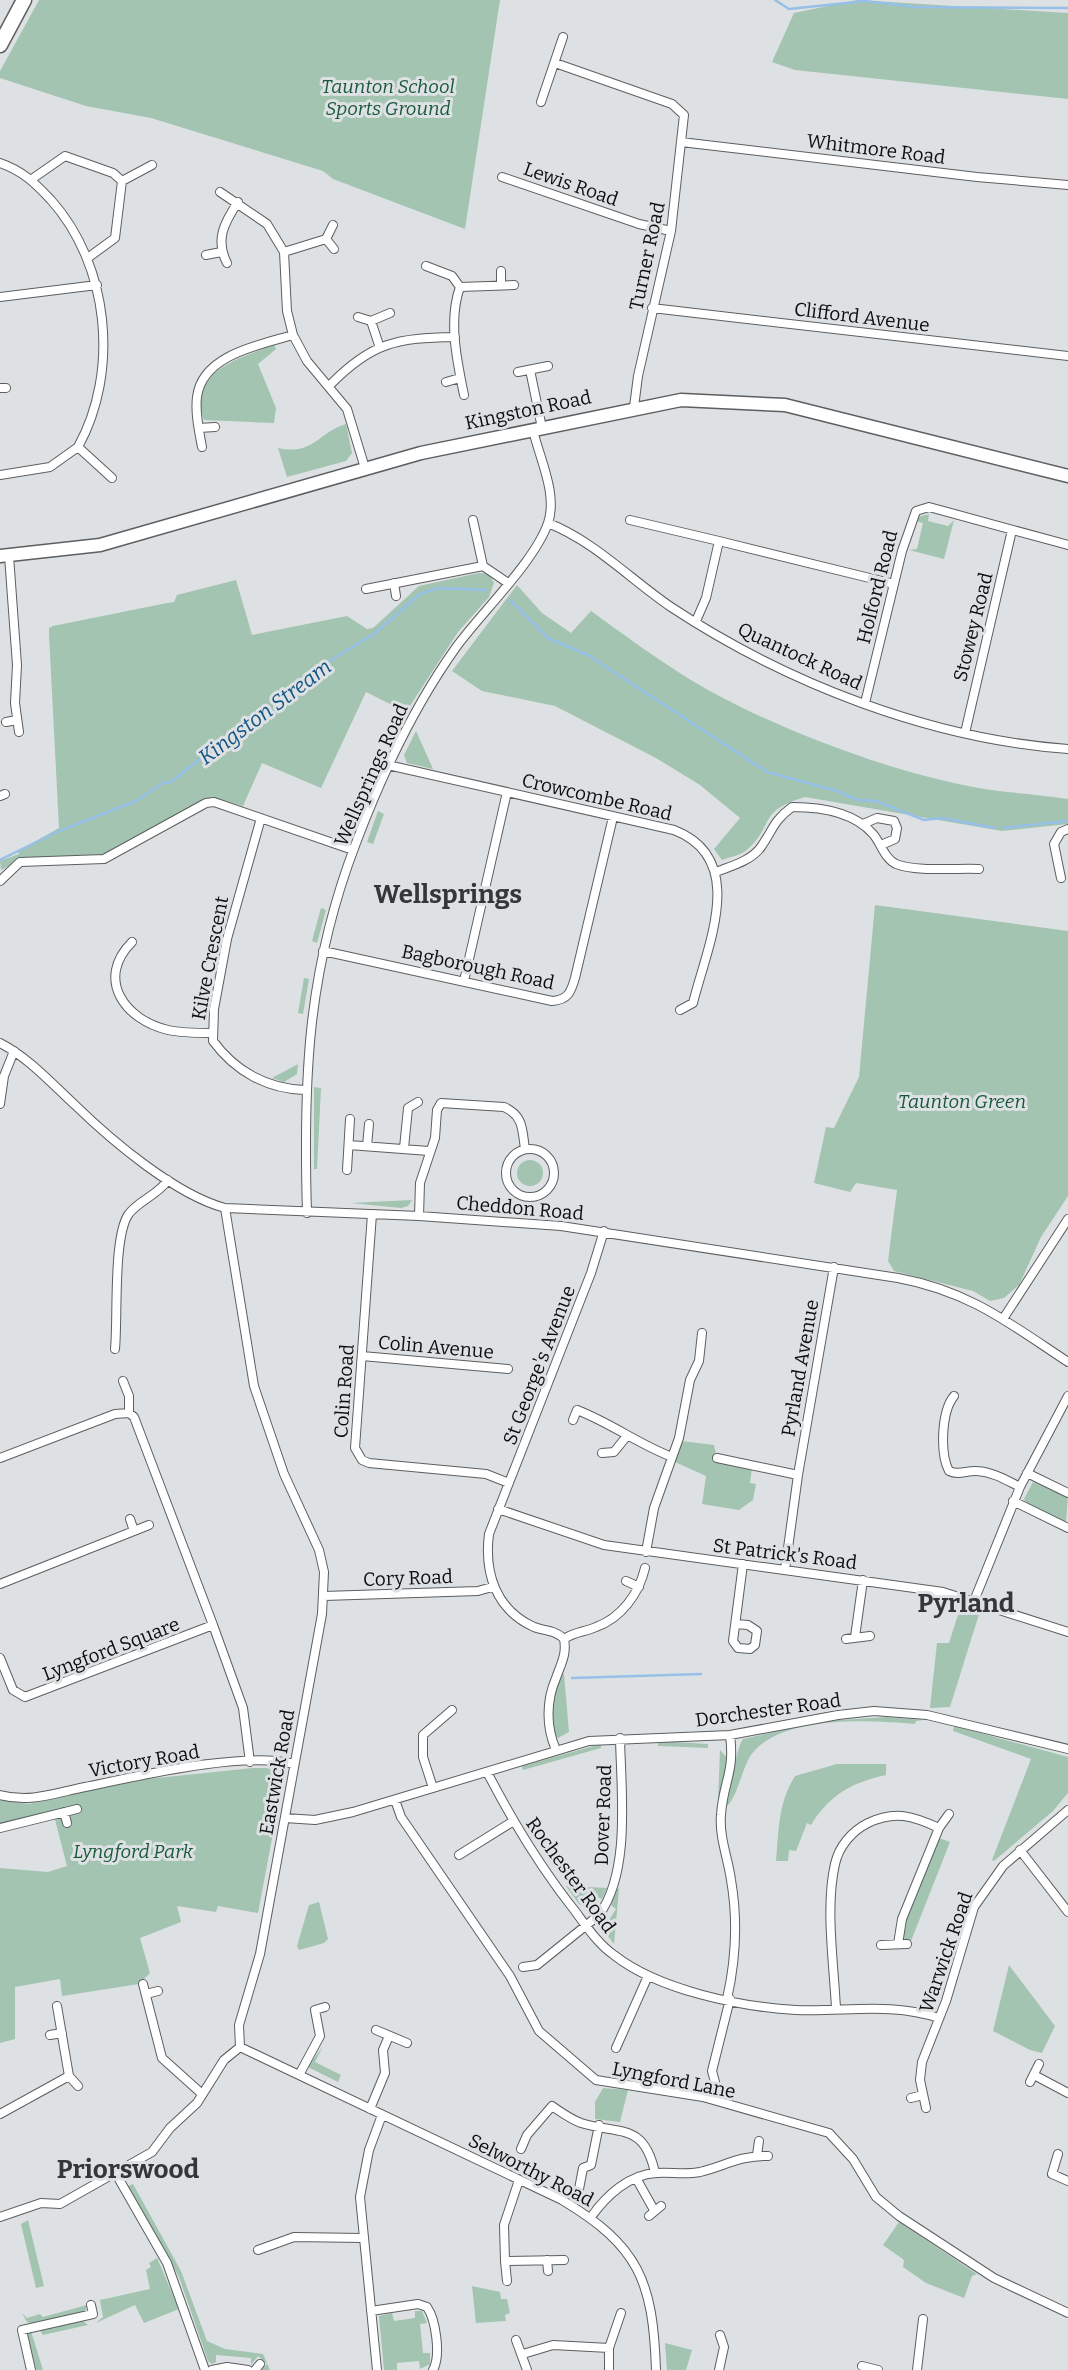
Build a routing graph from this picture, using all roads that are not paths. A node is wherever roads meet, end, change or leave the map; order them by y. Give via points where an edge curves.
1 (24, 0) edge
2 (563, 37) dead end
3 (0, 46) edge
4 (555, 63) junction
5 (541, 102) dead end
6 (681, 142) junction
7 (0, 163) edge
8 (152, 165) dead end
9 (502, 177) dead end
10 (32, 179) junction
11 (122, 181) junction
12 (1068, 185) edge
13 (220, 192) dead end
14 (238, 202) junction
15 (333, 225) dead end
16 (671, 230) junction
17 (326, 239) junction
18 (334, 249) dead end
19 (221, 252) junction
20 (284, 252) junction
21 (206, 255) dead end
22 (89, 257) junction
23 (227, 263) dead end
24 (426, 266) dead end
25 (501, 271) dead end
26 (97, 285) junction
27 (501, 285) junction
28 (514, 285) dead end
29 (460, 287) junction
30 (0, 297) edge
31 (652, 308) junction
32 (390, 313) dead end
33 (358, 317) dead end
34 (371, 321) junction
35 (293, 334) junction
36 (455, 337) junction
37 (379, 345) junction
38 (1068, 356) edge
39 (548, 366) dead end
40 (530, 370) junction
41 (518, 373) dead end
42 (460, 378) junction
43 (446, 382) dead end
44 (330, 385) junction
45 (464, 395) dead end
46 (634, 407) junction
47 (215, 427) dead end
48 (199, 429) junction
49 (538, 429) junction
50 (78, 447) junction
51 (202, 447) dead end
52 (365, 468) junction
53 (0, 475) edge
54 (1068, 476) edge
55 (112, 478) dead end
56 (473, 520) dead end
57 (630, 520) dead end
58 (548, 523) junction
59 (1012, 530) junction
60 (719, 541) junction
61 (1068, 545) edge
62 (4, 556) edge
63 (482, 566) junction
64 (394, 583) junction
65 (508, 583) junction
66 (894, 584) junction
67 (366, 589) dead end
68 (396, 596) dead end
69 (696, 621) junction
70 (865, 703) junction
71 (17, 720) junction
72 (6, 722) dead end
73 (19, 732) dead end
74 (965, 733) junction
75 (1068, 749) edge
76 (388, 765) junction
77 (507, 792) junction
78 (261, 817) junction
79 (614, 817) junction
80 (863, 824) junction
81 (1068, 829) edge
82 (881, 845) junction
83 (353, 850) junction
84 (979, 869) dead end
85 (716, 872) junction
86 (1061, 878) dead end
87 (0, 881) edge
88 (132, 942) dead end
89 (114, 943) dead end
90 (123, 951) junction
91 (323, 951) junction
92 (464, 981) junction
93 (680, 1010) dead end
94 (212, 1033) junction
95 (0, 1043) edge
96 (14, 1051) junction
97 (305, 1090) junction
98 (418, 1102) dead end
99 (0, 1104) edge
100 (350, 1119) dead end
101 (369, 1124) dead end
102 (349, 1145) junction
103 (367, 1146) junction
104 (404, 1148) junction
105 (525, 1149) junction
106 (429, 1151) junction
107 (347, 1170) dead end
108 (168, 1180) junction
109 (226, 1208) junction
110 (307, 1213) junction
111 (372, 1214) junction
112 (419, 1216) junction
113 (1068, 1219) edge
114 (604, 1231) junction
115 (834, 1267) junction
116 (1003, 1320) junction
117 (702, 1333) dead end
118 (701, 1345) junction
119 (713, 1347) dead end
120 (114, 1349) dead end
121 (362, 1356) junction
122 (1068, 1362) edge
123 (508, 1369) dead end
124 (123, 1381) dead end
125 (954, 1396) dead end
126 (1068, 1396) edge
127 (129, 1413) junction
128 (573, 1420) dead end
129 (626, 1437) junction
130 (602, 1453) dead end
131 (672, 1457) junction
132 (0, 1458) edge
133 (717, 1458) dead end
134 (1027, 1473) junction
135 (798, 1475) junction
136 (509, 1483) junction
137 (1020, 1487) junction
138 (1068, 1493) edge
139 (1013, 1501) junction
140 (498, 1509) junction
141 (130, 1519) dead end
142 (149, 1525) dead end
143 (1068, 1528) edge
144 (134, 1531) junction
145 (646, 1552) junction
146 (743, 1564) junction
147 (645, 1569) dead end
148 (785, 1570) junction
149 (863, 1580) junction
150 (626, 1581) dead end
151 (0, 1584) edge
152 (492, 1587) junction
153 (639, 1587) junction
154 (324, 1597) junction
155 (974, 1601) junction
156 (736, 1624) dead end
157 (214, 1625) junction
158 (1068, 1632) edge
159 (870, 1636) dead end
160 (564, 1639) junction
161 (0, 1658) edge
162 (452, 1710) dead end
163 (730, 1735) junction
164 (621, 1738) junction
165 (1068, 1749) edge
166 (556, 1750) junction
167 (250, 1762) junction
168 (294, 1764) junction
169 (487, 1772) junction
170 (433, 1788) junction
171 (0, 1796) edge
172 (395, 1800) junction
173 (77, 1809) dead end
174 (1068, 1810) edge
175 (64, 1812) junction
176 (949, 1814) dead end
177 (285, 1818) junction
178 (512, 1822) junction
179 (67, 1824) dead end
180 (0, 1828) edge
181 (939, 1828) junction
182 (1020, 1850) junction
183 (459, 1854) dead end
184 (1068, 1912) edge
185 (587, 1926) junction
186 (881, 1945) dead end
187 (523, 1967) dead end
188 (648, 1976) junction
189 (143, 1984) dead end
190 (158, 1991) dead end
191 (146, 1994) junction
192 (728, 1999) junction
193 (57, 2006) dead end
194 (325, 2007) dead end
195 (835, 2009) junction
196 (939, 2018) junction
197 (376, 2030) dead end
198 (62, 2033) junction
199 (50, 2035) dead end
200 (389, 2036) junction
201 (407, 2043) dead end
202 (240, 2047) junction
203 (616, 2048) dead end
204 (1039, 2064) dead end
205 (299, 2075) junction
206 (69, 2076) junction
207 (715, 2082) dead end
208 (78, 2086) dead end
209 (1068, 2093) edge
210 (202, 2094) junction
211 (923, 2095) junction
212 (555, 2097) dead end
213 (911, 2098) dead end
214 (552, 2106) junction
215 (926, 2108) dead end
216 (370, 2109) junction
217 (0, 2113) edge
218 (382, 2115) junction
219 (599, 2125) junction
220 (530, 2132) junction
221 (538, 2138) dead end
222 (759, 2141) dead end
223 (521, 2149) dead end
224 (1058, 2154) dead end
225 (757, 2155) junction
226 (768, 2156) dead end
227 (655, 2173) junction
228 (116, 2174) junction
229 (636, 2178) junction
230 (519, 2180) junction
231 (1068, 2181) edge
232 (579, 2189) dead end
233 (655, 2211) dead end
234 (0, 2217) edge
235 (591, 2217) junction
236 (362, 2238) junction
237 (258, 2250) dead end
238 (547, 2260) junction
239 (564, 2260) dead end
240 (505, 2261) junction
241 (548, 2271) dead end
242 (507, 2281) dead end
243 (371, 2311) junction
244 (621, 2313) dead end
245 (1068, 2313) edge
246 (923, 2319) dead end
247 (94, 2324) dead end
248 (720, 2335) dead end
249 (516, 2340) dead end
250 (609, 2348) junction
251 (523, 2354) junction
252 (862, 2366) dead end
253 (31, 2370) edge
254 (205, 2370) edge
255 (212, 2370) edge
256 (248, 2370) edge
257 (377, 2370) edge
258 (433, 2370) edge
259 (527, 2370) edge
260 (608, 2370) edge
261 (656, 2370) edge
262 (719, 2370) edge
263 (878, 2370) edge
264 (917, 2370) edge

1 - 3 main road
2 - 4 street
4 - 5 street
4 - 6 street, Turner Road via 682,110
6 - 12 street, Whitmore Road
6 - 16 street, Turner Road
7 - 10 street
8 - 11 street
9 - 16 street, Lewis Road via 639,224
10 - 11 street via 65,156 113,173
10 - 22 street via 73,227
11 - 22 street via 115,238
13 - 14 street
14 - 19 street via 221,233
14 - 20 street via 267,224
15 - 17 street
16 - 31 street, Turner Road
17 - 18 street
17 - 20 street
19 - 21 street
19 - 23 street
20 - 35 street
22 - 26 street
24 - 29 street via 452,276
25 - 27 street
26 - 30 street
26 - 50 street via 102,325 99,390
27 - 28 street
27 - 29 street
29 - 36 street
31 - 38 street, Clifford Avenue
31 - 46 street, Turner Road
32 - 34 street
33 - 34 street
34 - 37 street
35 - 44 street via 307,361
35 - 48 street via 211,368 198,391
36 - 37 street via 412,338
36 - 42 street
37 - 44 street
39 - 40 street
40 - 41 street
40 - 49 street
42 - 43 street
42 - 45 street
44 - 52 street via 347,408
46 - 49 street, Kingston Road
46 - 54 street, Kingston Road via 707,399 785,405
47 - 48 street
48 - 51 street
49 - 52 street, Kingston Road
49 - 58 street via 550,501
50 - 53 street via 63,460
50 - 55 street
52 - 62 street, Kingston Road via 100,544
56 - 63 street
57 - 60 street
58 - 65 street, Wellsprings Road
58 - 69 street, Quantock Road via 588,544
59 - 61 street, Holford Road
59 - 66 street, Holford Road via 929,507 920,509 910,520
59 - 74 street, Stowey Road
60 - 66 street
60 - 69 street
62 - 71 street via 17,656
63 - 64 street
63 - 65 street
64 - 67 street
64 - 68 street
65 - 76 street, Wellsprings Road via 442,670
66 - 70 street, Holford Road
69 - 70 street, Quantock Road via 779,667
70 - 74 street, Quantock Road
71 - 72 street
71 - 73 street
74 - 75 street, Quantock Road
76 - 77 street, Crowcombe Road
76 - 83 street, Wellsprings Road
77 - 79 street, Crowcombe Road
77 - 92 street
78 - 83 street
78 - 87 street via 206,803 104,859 20,862
78 - 94 street, Kilve Crescent via 227,939
79 - 85 street, Crowcombe Road via 685,834 706,850
79 - 92 street, Bagborough Road via 570,994 552,1001
80 - 82 street
80 - 82 street via 877,818 894,821 895,839
80 - 85 street via 818,807 792,807 768,831 760,848 740,863
81 - 86 street via 1060,832 1054,844
82 - 84 street via 897,864
83 - 91 street, Wellsprings Road
85 - 93 street via 719,899 693,1003
88 - 90 street
89 - 90 street
90 - 94 street via 114,967 116,991 140,1017 166,1029
91 - 92 street, Bagborough Road
91 - 97 street, Wellsprings Road
94 - 97 street, Kilve Crescent via 219,1048 256,1079
95 - 96 street, Cheddon Road
96 - 99 street
96 - 108 street, Cheddon Road
97 - 110 street, Wellsprings Road
98 - 104 street via 408,1108
100 - 102 street
101 - 103 street
102 - 103 street
102 - 107 street
103 - 104 street
104 - 106 street
105 - 105 street via 548,1156 554,1171 550,1188 536,1197 514,1192 506,1178 511,1156
105 - 106 street via 522,1123 512,1111 447,1102 439,1105
106 - 112 street via 420,1183
108 - 109 street, Cheddon Road via 197,1199
108 - 120 street via 156,1196 126,1218
109 - 110 street, Cheddon Road
109 - 154 street, Eastwick Road via 260,1408 319,1550
110 - 111 street, Cheddon Road
111 - 112 street, Cheddon Road
111 - 121 street, Colin Road
112 - 114 street, Cheddon Road
113 - 116 street
114 - 115 street, Cheddon Road
114 - 136 street, St George's Avenue via 592,1273
115 - 116 street, Cheddon Road via 942,1287
115 - 135 street, Pyrland Avenue
116 - 122 street, Cheddon Road
117 - 118 street
118 - 119 street
118 - 131 street
121 - 123 street, Colin Avenue
121 - 136 street, Colin Road via 355,1448 362,1460 486,1474
124 - 127 street
125 - 137 street via 946,1410 944,1458 950,1471 989,1473
126 - 134 street
127 - 132 street via 115,1414
127 - 157 street
128 - 129 street via 577,1410 605,1421
129 - 130 street via 614,1452
129 - 131 street
131 - 145 street via 654,1508
133 - 135 street
134 - 137 street
134 - 138 street
135 - 148 street, Pyrland Avenue
136 - 140 street, St George's Avenue
137 - 139 street
139 - 143 street
139 - 155 street
140 - 145 street, St Patrick's Road via 573,1537
140 - 152 street, St George's Avenue via 487,1549
141 - 144 street
142 - 144 street
144 - 151 street
145 - 146 street, St Patrick's Road
146 - 148 street, St Patrick's Road
146 - 156 street
147 - 153 street
148 - 149 street, St Patrick's Road
149 - 155 street, St Patrick's Road
149 - 159 street via 851,1638
150 - 153 street
152 - 154 street, Cory Road
152 - 160 street via 517,1617
153 - 160 street via 617,1615
154 - 168 street, Eastwick Road
155 - 158 street, St Patrick's Road
157 - 161 street, Lyngford Square via 25,1697 13,1690
157 - 167 street via 243,1709
160 - 166 street via 565,1657 549,1703 548,1727
162 - 170 street via 423,1735 423,1757
163 - 164 street, Dorchester Road
163 - 165 street, Dorchester Road via 838,1715 909,1712
163 - 192 street via 733,1757 721,1814 736,1941
164 - 166 street, Dorchester Road
164 - 185 street, Dover Road via 617,1867 605,1906
166 - 169 street, Dorchester Road
167 - 168 street, Victory Road
167 - 171 street, Victory Road via 140,1775 32,1800
168 - 177 street, Eastwick Road
169 - 170 street, Dorchester Road
169 - 178 street, Rochester Road
170 - 172 street, Dorchester Road
172 - 177 street, Dorchester Road via 316,1820
172 - 245 street, Lyngford Lane via 401,1817 510,1976 539,2031 579,2067 602,2082 703,2097 829,2133 853,2159 876,2197 902,2218 994,2278
173 - 175 street
174 - 182 street, Warwick Road
175 - 179 street
175 - 180 street
176 - 181 street
177 - 202 street, Eastwick Road via 258,1962 239,2025
178 - 183 street
178 - 185 street, Rochester Road
181 - 186 street via 902,1919 903,1944
181 - 195 street via 916,1817 882,1816 857,1831 841,1848 833,1878
182 - 184 street
182 - 196 street, Warwick Road via 984,1888 974,1907
185 - 187 street, Dover Road via 537,1965
185 - 188 street, Rochester Road via 613,1955
188 - 192 street, Rochester Road
188 - 203 street
189 - 191 street
190 - 191 street
191 - 210 street via 162,2058
192 - 195 street, Rochester Road via 774,2008
192 - 207 street via 712,2071
193 - 198 street
194 - 205 street via 315,2010 320,2036
195 - 196 street, Rochester Road via 901,2008
196 - 211 street, Warwick Road via 922,2062
197 - 200 street
198 - 199 street
198 - 206 street
200 - 201 street
200 - 216 street via 383,2050 385,2073
202 - 205 street, Selworthy Road
202 - 210 street via 224,2060
204 - 209 street via 1032,2079
205 - 216 street, Selworthy Road
206 - 208 street
206 - 217 street
210 - 228 street via 163,2136 157,2149
211 - 213 street
211 - 215 street, Warwick Road
212 - 214 street
214 - 219 street via 583,2124
214 - 220 street
216 - 218 street, Selworthy Road
218 - 230 street, Selworthy Road
218 - 236 street via 363,2174
219 - 227 street via 631,2132 645,2145
219 - 232 street via 591,2165 583,2168
220 - 221 street
220 - 223 street
222 - 225 street
224 - 231 street via 1050,2179
225 - 226 street
225 - 227 street via 684,2175
227 - 229 street
228 - 234 street via 60,2204 41,2203
228 - 254 street via 167,2263
229 - 233 street
229 - 235 street
230 - 235 street, Selworthy Road
230 - 240 street via 504,2225
235 - 261 street, Selworthy Road via 621,2244 643,2281 654,2319
236 - 237 street via 294,2237
236 - 243 street
238 - 239 street
238 - 240 street
238 - 241 street
240 - 242 street
243 - 257 street
243 - 258 street via 427,2306 437,2363
244 - 250 street via 613,2322
246 - 264 street
247 - 253 street via 92,2310 22,2330
248 - 262 street via 724,2347
249 - 251 street
250 - 251 street via 553,2345
250 - 260 street
251 - 259 street
252 - 263 street
255 - 256 street

